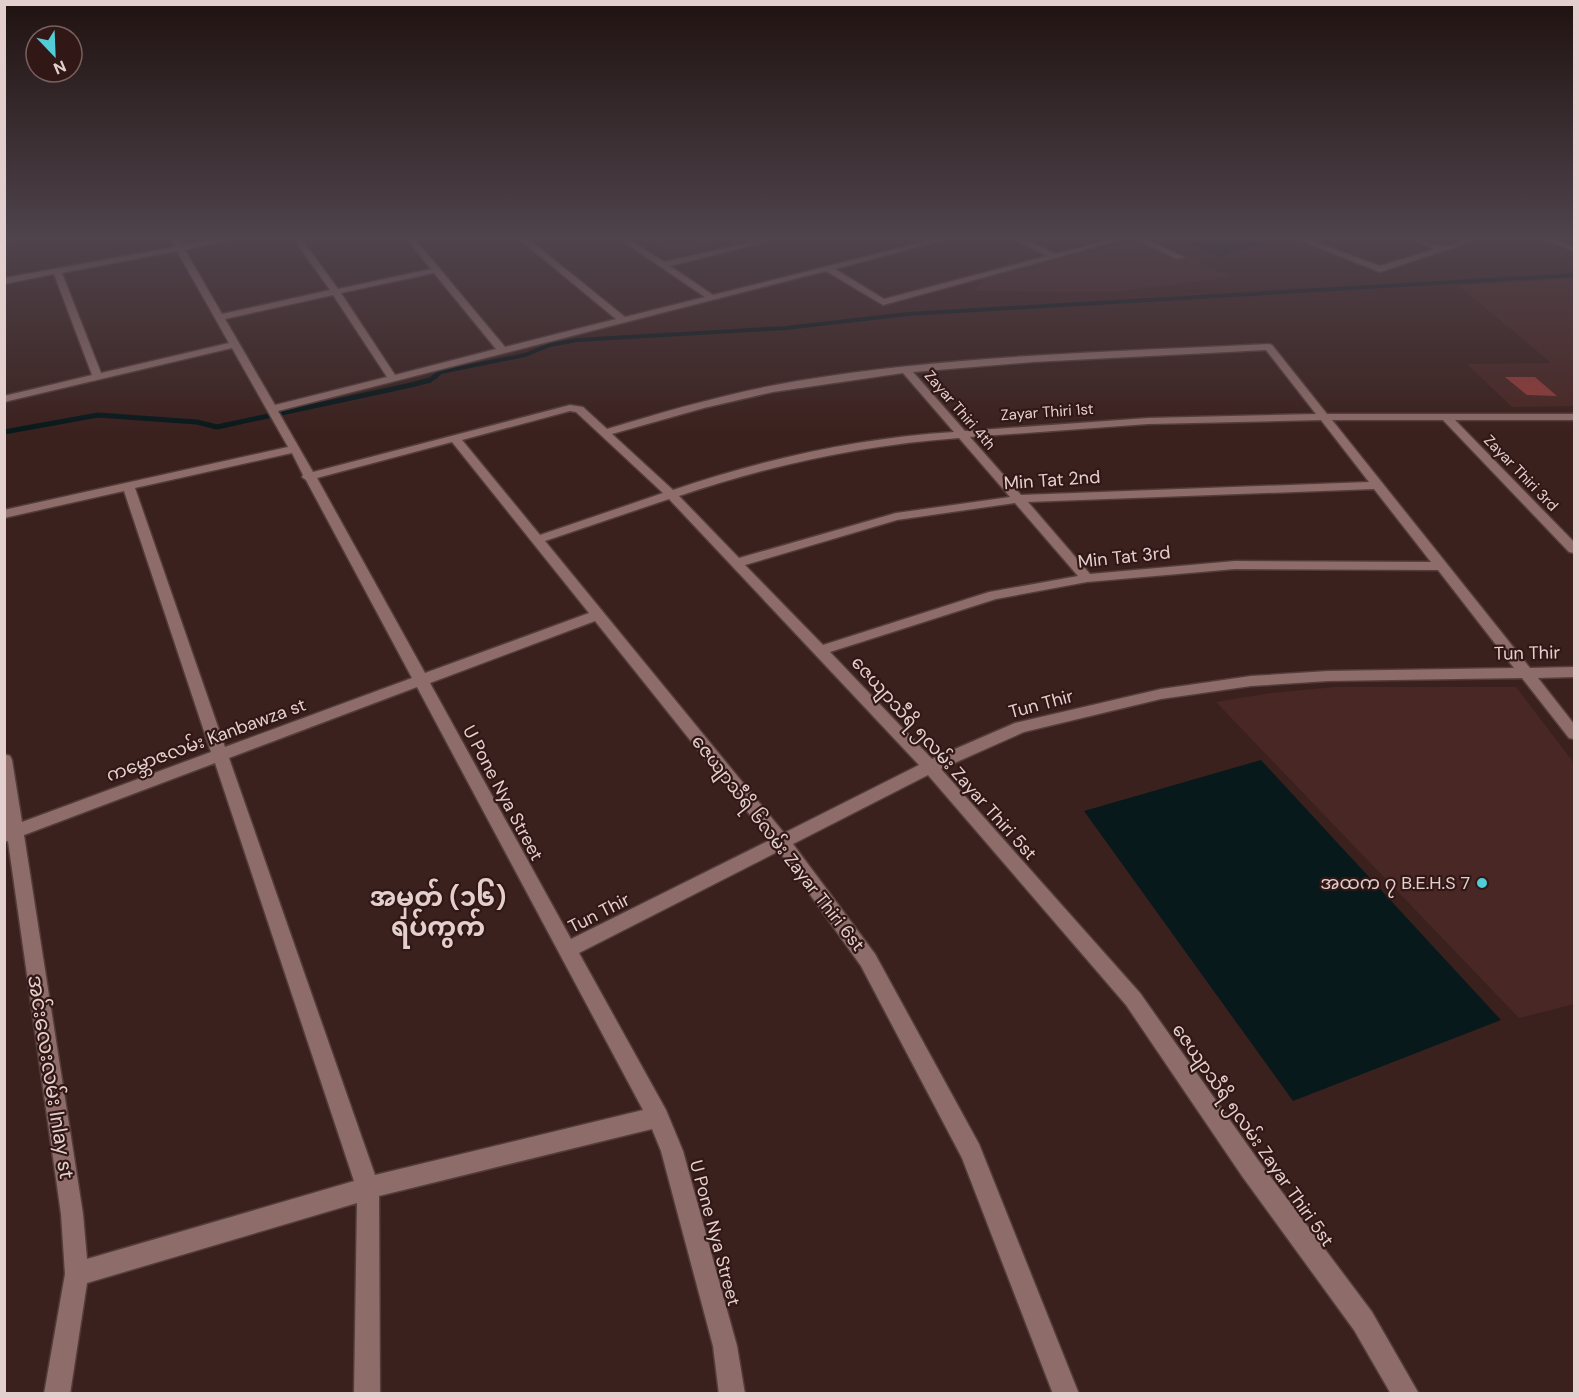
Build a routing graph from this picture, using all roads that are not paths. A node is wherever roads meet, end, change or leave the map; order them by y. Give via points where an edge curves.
1 (69, 303) edge
2 (211, 303) edge
3 (283, 303) edge
4 (343, 303) edge
5 (463, 303) edge
6 (602, 303) edge
7 (687, 303) edge
8 (219, 317) junction
9 (623, 320) junction
10 (235, 344) junction
11 (502, 350) junction
12 (906, 370) junction
13 (97, 376) junction
14 (393, 379) junction
15 (4, 399) edge
16 (272, 409) junction
17 (1324, 417) junction
18 (1446, 417) junction
19 (1572, 419) edge
20 (604, 433) junction
21 (961, 433) junction
22 (455, 439) junction
23 (295, 449) junction
24 (308, 477) junction
25 (1378, 485) junction
26 (128, 486) junction
27 (670, 494) junction
28 (1018, 499) junction
29 (4, 514) edge
30 (537, 540) junction
31 (1575, 549) edge
32 (737, 563) junction
33 (1442, 566) junction
34 (1087, 578) junction
35 (597, 615) junction
36 (819, 651) junction
37 (1575, 672) edge
38 (1526, 673) junction
39 (421, 681) junction
40 (1575, 734) edge
41 (221, 756) junction
42 (4, 760) edge
43 (930, 767) junction
44 (9, 834) edge
45 (782, 842) junction
46 (566, 951) junction
47 (658, 1117) junction
48 (368, 1188) junction
49 (77, 1274) junction
50 (57, 1394) edge
51 (368, 1394) edge
52 (732, 1394) edge
53 (1066, 1394) edge
54 (1406, 1394) edge

1 - 13 street
2 - 8 street, U Pone Nya Street
3 - 8 street
4 - 14 street
5 - 11 street
6 - 9 street
7 - 9 street
8 - 10 street, U Pone Nya Street
9 - 11 street
10 - 13 street
10 - 16 street, U Pone Nya Street
11 - 14 street
12 - 17 street via 1014,360 1269,347
12 - 20 street via 797,384 715,400
12 - 21 street, Zayar Thiri 4th
13 - 15 street
14 - 16 street
16 - 23 street, U Pone Nya Street
17 - 18 street, Zayar Thiri 1st
17 - 21 street, Zayar Thiri 1st via 1148,421
17 - 25 street
18 - 19 street, Zayar Thiri 1st
18 - 31 street, Zayar Thiri 3rd
20 - 22 street, ဇေယျာသီရိ ၅လမ်း Zayar Thiri 5st via 575,407
20 - 27 street, ဇေယျာသီရိ ၅လမ်း Zayar Thiri 5st
21 - 27 street, Zayar Thiri 1st via 796,457
21 - 28 street, Zayar Thiri 4th
22 - 24 street, ဇေယျာသီရိ ၅လမ်း Zayar Thiri 5st
22 - 30 street, ဇေယျာသီရိ ၆လမ်း Zayar Thiri 6st
23 - 24 street, U Pone Nya Street
23 - 26 street
24 - 39 street, U Pone Nya Street
25 - 28 street, Min Tat 2nd
25 - 33 street
26 - 29 street
26 - 41 street
27 - 30 street, Zayar Thiri 1st
27 - 32 street, ဇေယျာသီရိ ၅လမ်း Zayar Thiri 5st
28 - 32 street, Min Tat 2nd via 896,517
28 - 34 street, Zayar Thiri 4th
30 - 35 street, ဇေယျာသီရိ ၆လမ်း Zayar Thiri 6st
32 - 36 street, ဇေယျာသီရိ ၅လမ်း Zayar Thiri 5st
33 - 34 street, Min Tat 3rd via 1234,565
33 - 38 street
34 - 36 street, Min Tat 3rd via 994,595
35 - 39 street, ကမ္ဘောဇလမ်း Kanbawza st
35 - 45 street, ဇေယျာသီရိ ၆လမ်း Zayar Thiri 6st
36 - 43 street, ဇေယျာသီရိ ၅လမ်း Zayar Thiri 5st
37 - 38 street, Tun Thir
38 - 40 street
38 - 43 street, Tun Thir via 1328,675 1161,694 1020,727
39 - 41 street, ကမ္ဘောဇလမ်း Kanbawza st
39 - 46 street, U Pone Nya Street
41 - 44 street, ကမ္ဘောဇလမ်း Kanbawza st
41 - 48 street
42 - 44 street, အင်းလေးလမ်း Inlay st
43 - 45 street, Tun Thir
43 - 54 street, ဇေယျာသီရိ ၅လမ်း Zayar Thiri 5st via 1133,999 1250,1168 1363,1321
44 - 49 street, အင်းလေးလမ်း Inlay st via 72,1214
45 - 46 street, Tun Thir
45 - 53 street, ဇေယျာသီရိ ၆လမ်း Zayar Thiri 6st via 868,960 971,1152
46 - 47 street, U Pone Nya Street
47 - 48 street
47 - 52 street, U Pone Nya Street via 672,1151 725,1346
48 - 49 street
48 - 51 street
49 - 50 street, အင်းလေးလမ်း Inlay st

